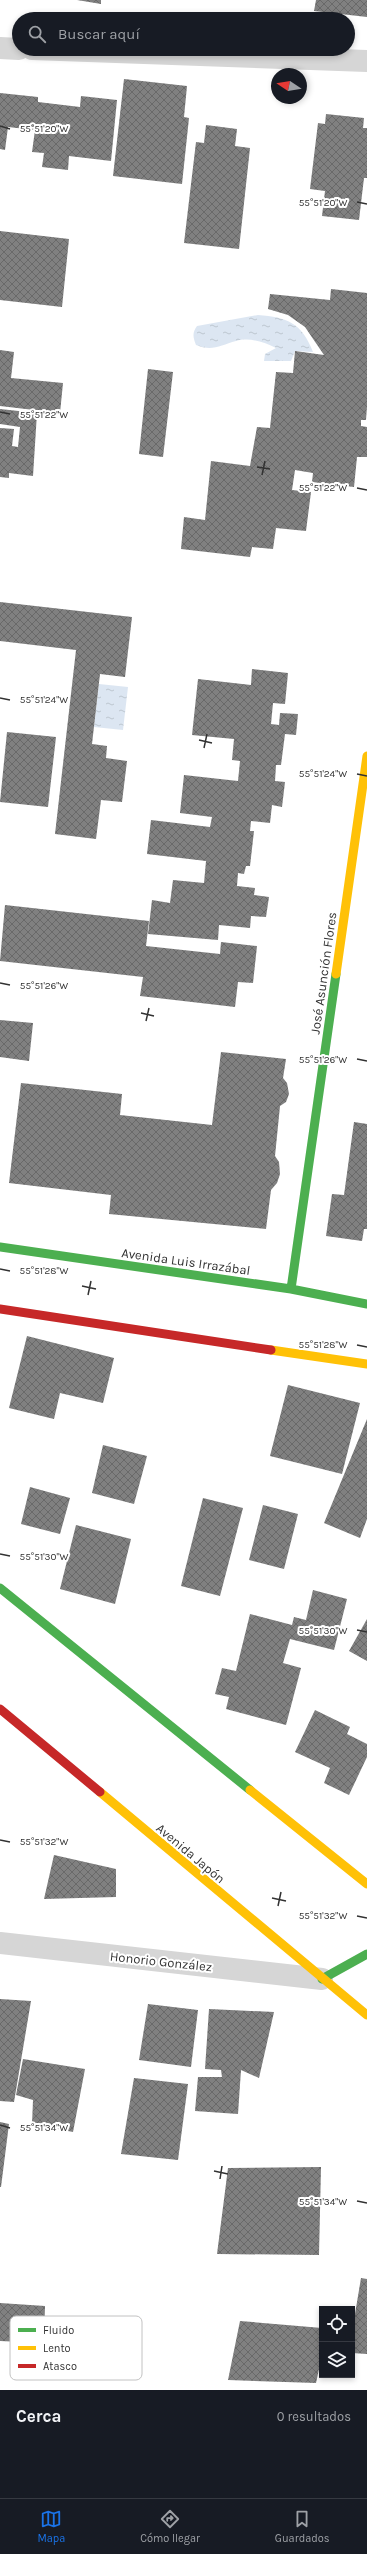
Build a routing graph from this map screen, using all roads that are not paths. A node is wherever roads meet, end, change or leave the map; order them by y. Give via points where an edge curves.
1 (0, 48) edge
2 (12, 48) edge
3 (212, 56) edge
4 (367, 62) edge
5 (367, 756) edge
6 (0, 1247) edge
7 (292, 1289) junction
8 (367, 1304) edge
9 (0, 1309) edge
10 (367, 1364) edge
11 (0, 1588) edge
12 (0, 1709) edge
13 (367, 1884) edge
14 (0, 1943) edge
15 (367, 1954) edge
16 (322, 1979) junction
17 (367, 2015) edge

1 - 2 street
3 - 4 street
5 - 7 main road, José Asunción Flores
6 - 7 main road, Avenida Luis Irrazábal
7 - 8 main road, Avenida Luis Irrazábal
9 - 10 main road
11 - 13 main road
12 - 16 main road, Avenida Japón
14 - 16 street, Honorio González
15 - 16 main road
16 - 17 main road, Avenida Japón

